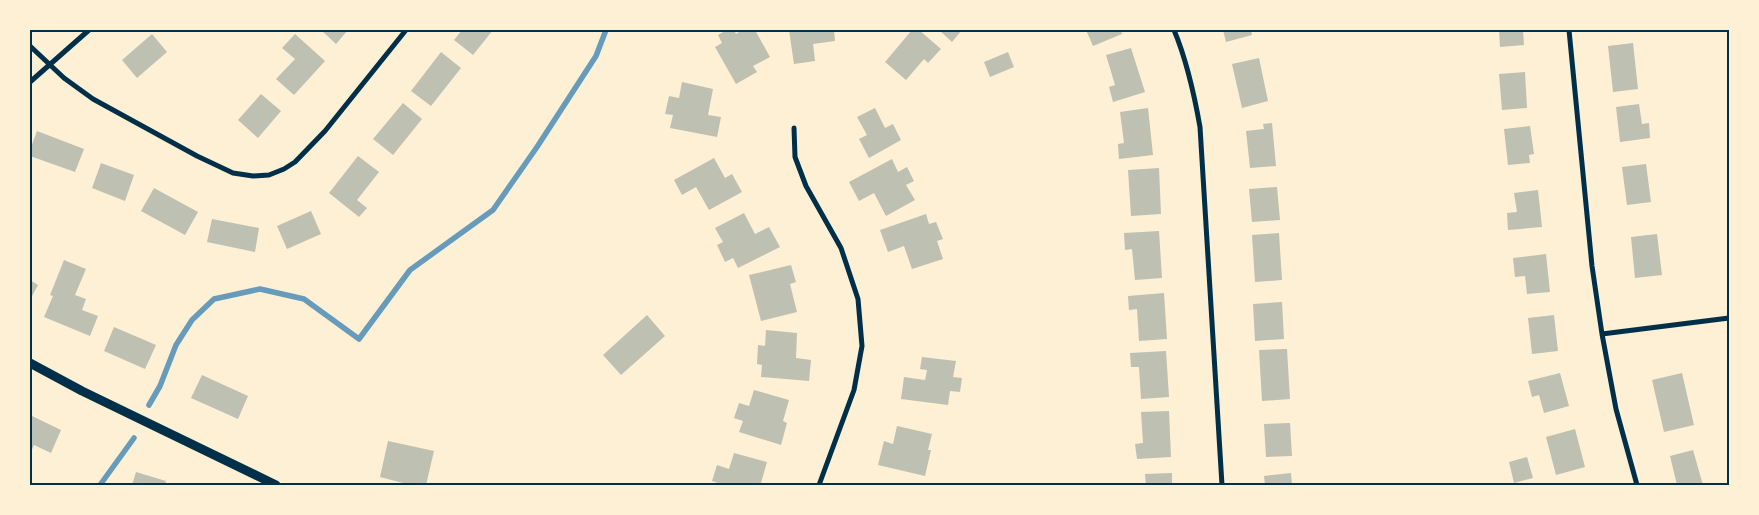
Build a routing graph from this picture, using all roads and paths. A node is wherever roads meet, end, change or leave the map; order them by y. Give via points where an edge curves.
1 (89, 30) edge
2 (406, 30) edge
3 (1174, 30) edge
4 (1568, 30) edge
5 (30, 46) edge
6 (49, 65) junction
7 (30, 82) edge
8 (794, 128) dead end
9 (1729, 318) edge
10 (1602, 334) junction
11 (30, 363) edge
12 (276, 485) edge
13 (819, 485) edge
14 (1222, 485) edge
15 (1637, 485) edge

1 - 6 street
2 - 6 street via 295,162 269,175 234,173 197,156 93,99
3 - 14 street via 1194,88 1200,127
4 - 10 street
5 - 6 street
6 - 7 street
8 - 13 street via 795,157 806,186 841,248 858,299 862,346 854,390
9 - 10 street
10 - 15 street via 1616,409
11 - 12 street

